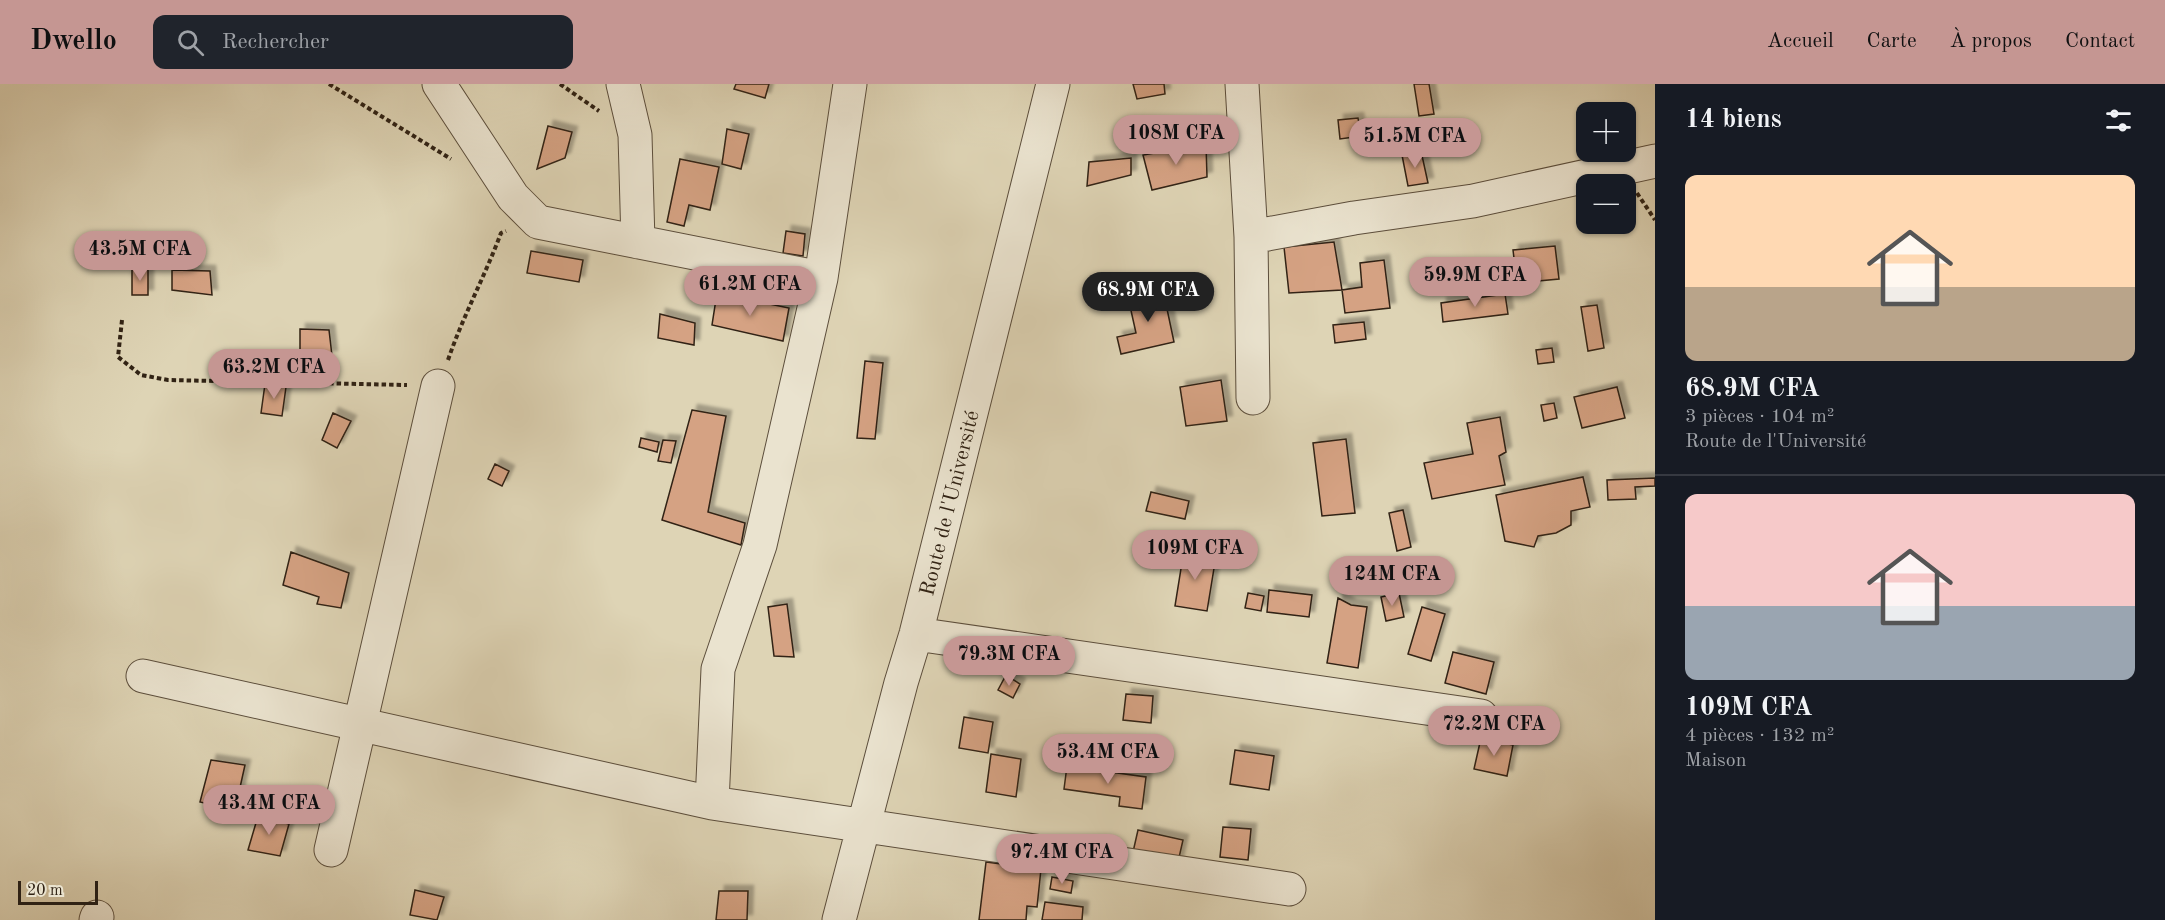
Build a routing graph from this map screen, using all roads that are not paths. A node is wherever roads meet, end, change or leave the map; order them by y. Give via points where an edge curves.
1 (439, 84) edge
2 (623, 84) edge
3 (850, 84) edge
4 (1053, 84) edge
5 (1242, 84) edge
6 (1655, 161) edge
7 (1251, 237) junction
8 (638, 242) junction
9 (821, 278) junction
10 (438, 386) road end
11 (1253, 398) dead end
12 (916, 634) junction
13 (143, 676) dead end
14 (1481, 716) dead end
15 (362, 725) junction
16 (712, 803) junction
17 (863, 826) junction
18 (331, 850) dead end
19 (1289, 889) dead end
20 (839, 920) edge

1 - 8 street via 513,197 538,222
2 - 8 street via 635,135
3 - 9 street
4 - 12 street, Route de l'Université
5 - 7 street
6 - 7 street via 1473,201
7 - 11 street
8 - 9 street
9 - 16 street via 760,545 718,669
10 - 15 street
12 - 14 street
12 - 17 street, Route de l'Université
13 - 15 street
15 - 16 street
15 - 18 street
16 - 17 street
17 - 19 street
17 - 20 street, Route de l'Université

